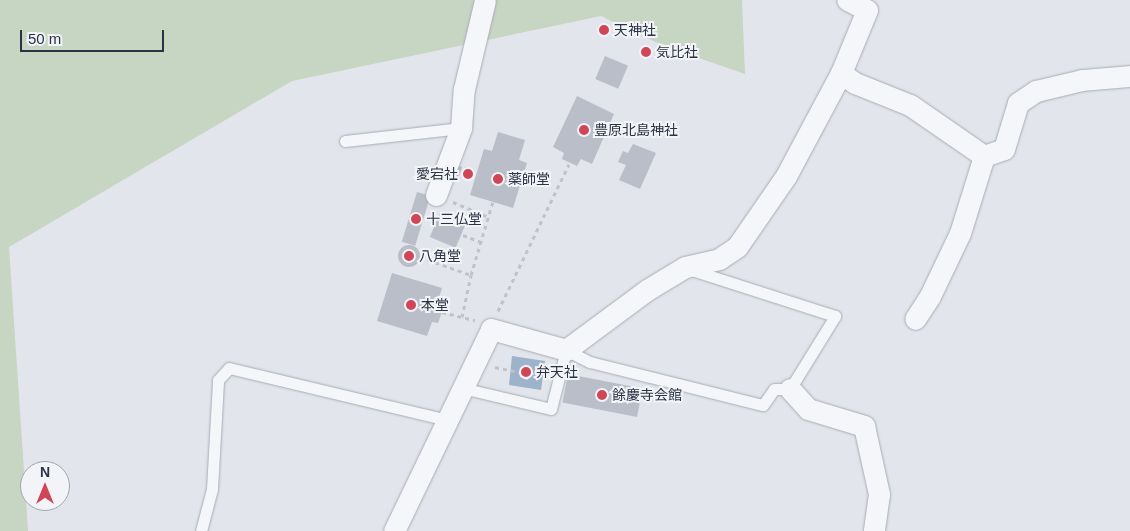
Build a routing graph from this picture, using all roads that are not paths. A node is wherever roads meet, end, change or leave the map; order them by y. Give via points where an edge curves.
1 (485, 0) edge
2 (847, 0) edge
3 (869, 5) edge
4 (841, 72) junction
5 (1130, 76) edge
6 (461, 128) junction
7 (345, 141) dead end
8 (984, 156) junction
9 (436, 195) road end
10 (685, 267) junction
11 (915, 319) dead end
12 (566, 350) junction
13 (462, 388) junction
14 (790, 389) junction
15 (447, 420) junction
16 (200, 531) edge
17 (394, 531) edge
18 (874, 531) edge

1 - 6 street via 464,89
2 - 3 street
3 - 4 street
4 - 8 street via 855,83 910,105
4 - 10 street via 786,176 737,247 719,259
5 - 8 street via 1082,80 1036,91 1018,103 1004,149
6 - 7 lane
6 - 9 street
8 - 11 street via 960,233 930,296
10 - 12 street via 647,290
10 - 14 lane via 835,316
12 - 13 street via 493,322
12 - 13 lane via 551,410
12 - 14 lane via 590,362 763,405 774,389
13 - 15 street
14 - 18 street via 808,409 864,426 880,494
15 - 16 lane via 229,368 218,380 212,489
15 - 17 street

